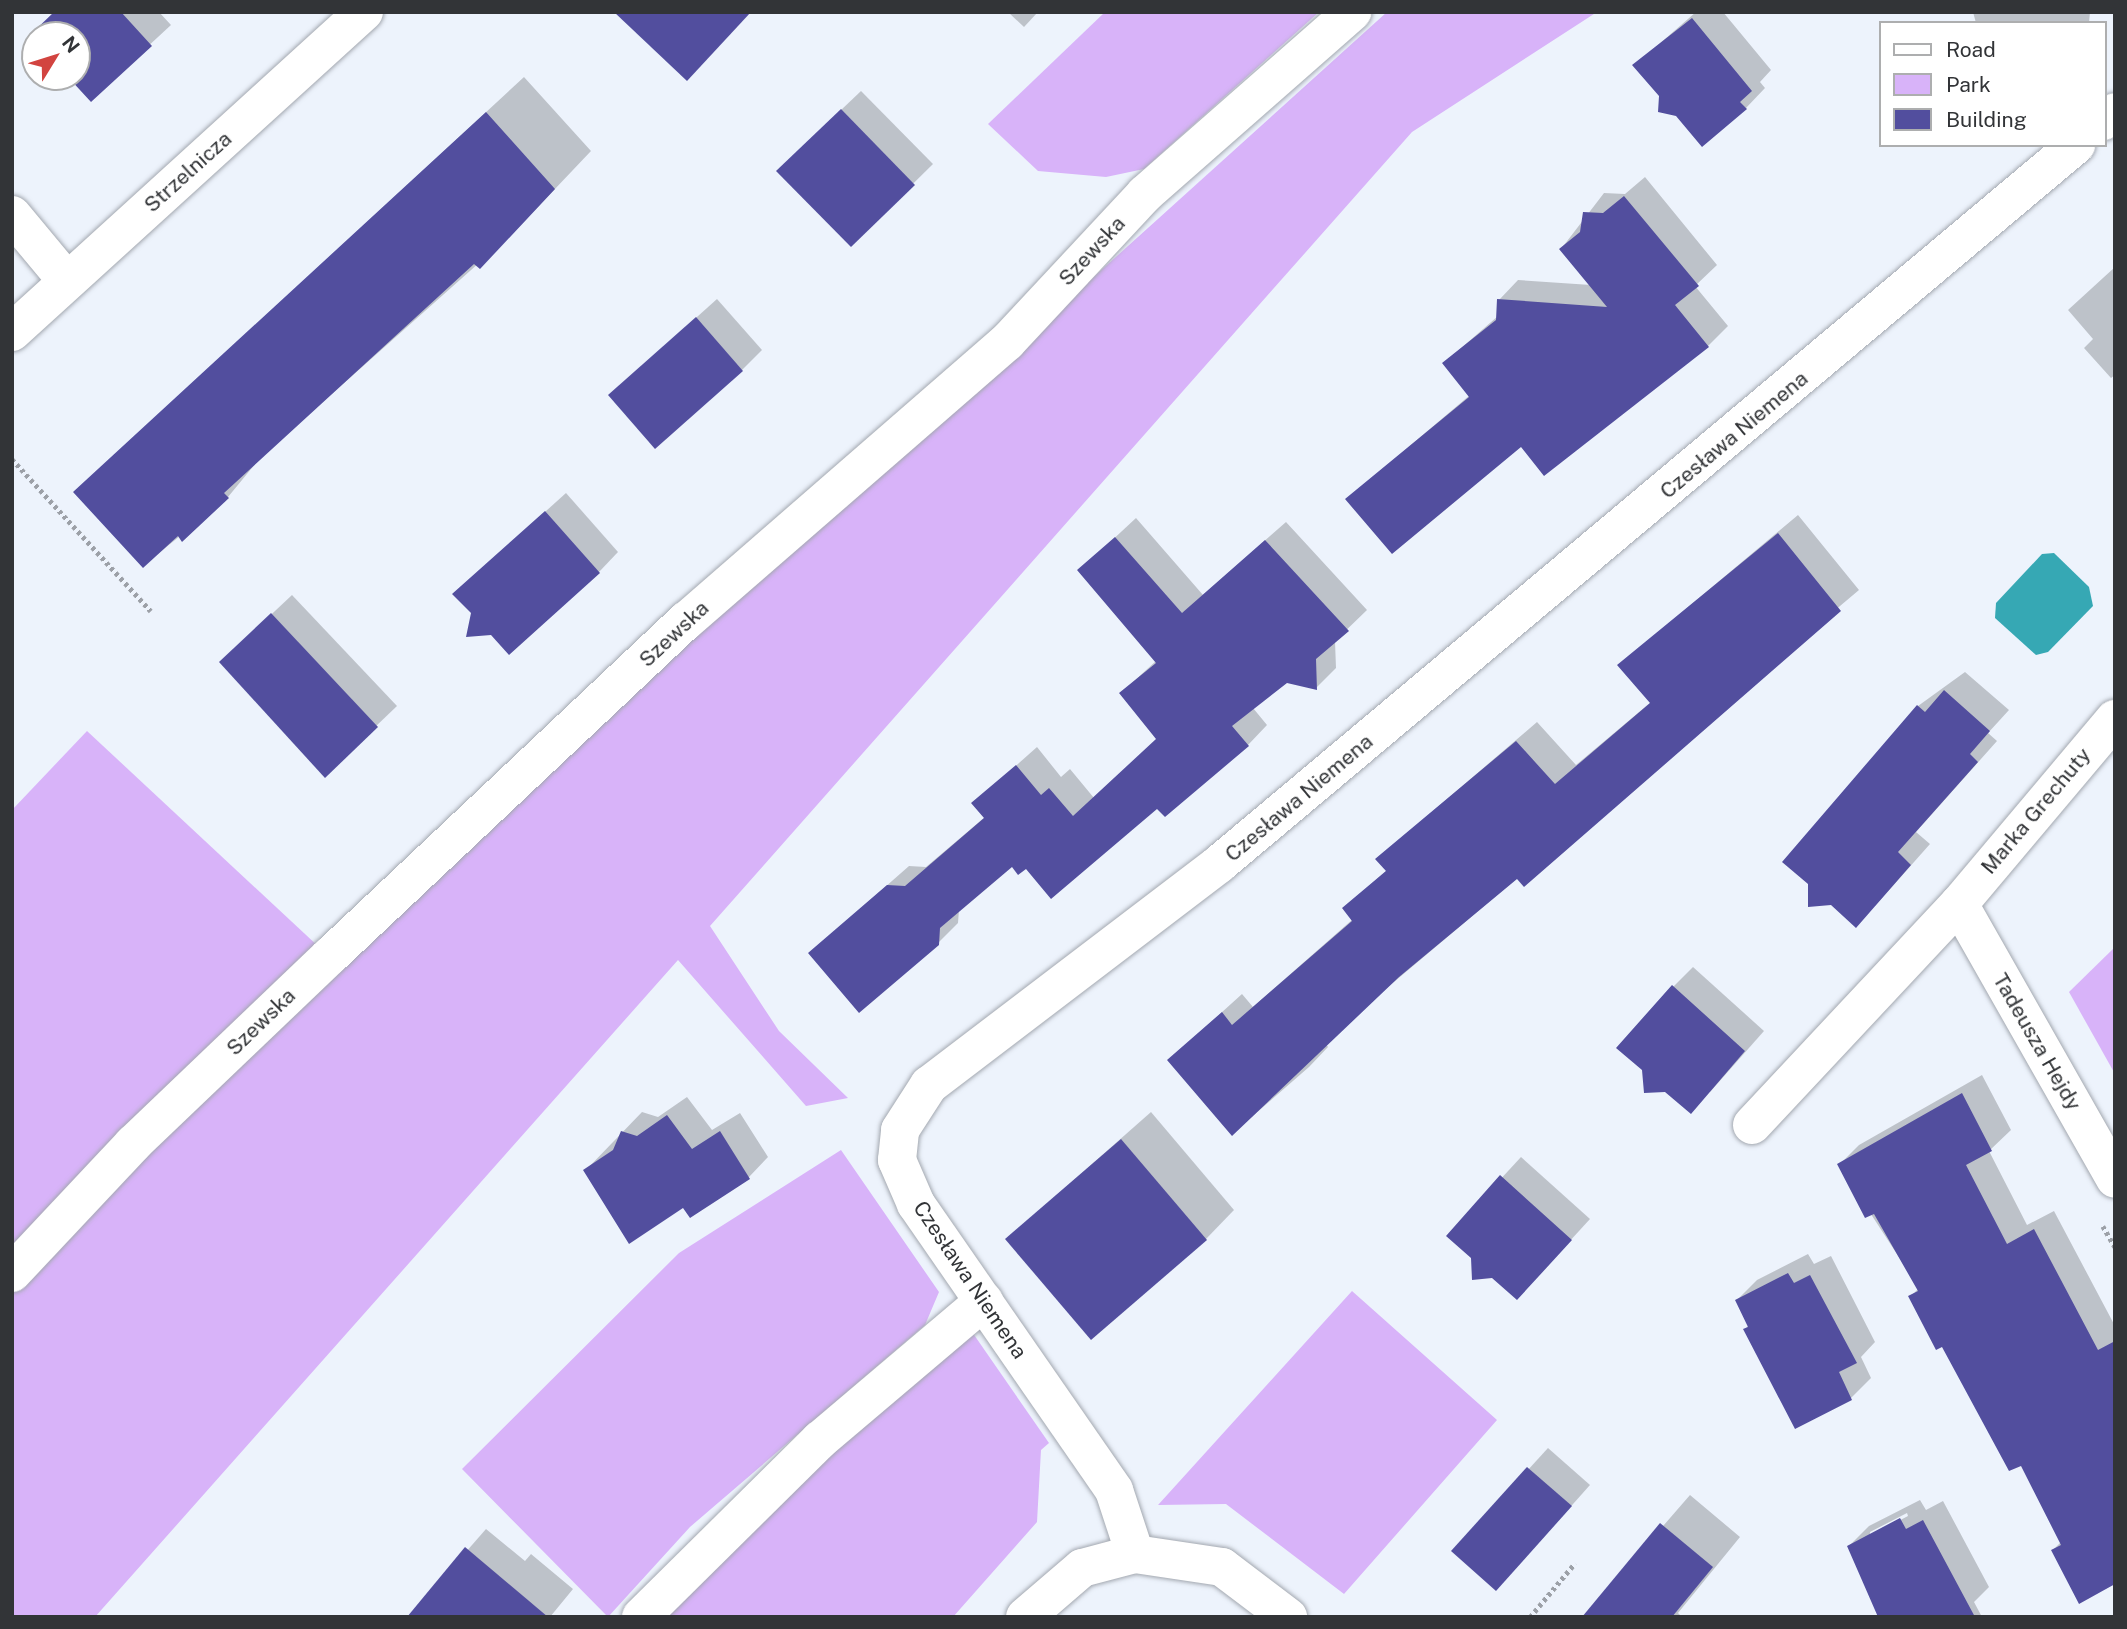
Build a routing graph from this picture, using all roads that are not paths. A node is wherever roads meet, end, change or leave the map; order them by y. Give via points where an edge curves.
1 (364, 12) edge
2 (1352, 12) edge
3 (2074, 147) edge
4 (12, 215) edge
5 (67, 281) junction
6 (12, 332) edge
7 (2115, 719) edge
8 (1959, 904) junction
9 (1752, 1125) dead end
10 (2115, 1179) edge
11 (12, 1273) edge
12 (984, 1301) junction
13 (1135, 1554) junction
14 (641, 1617) edge
15 (1025, 1617) edge
16 (1288, 1617) edge

1 - 5 street, Strzelnicza
2 - 11 street, Szewska via 1145,194 1007,342 686,621 370,918 133,1144
3 - 12 street, Czesława Niemena via 1219,864 929,1086 900,1129 897,1160 916,1204
4 - 5 street
5 - 6 street, Strzelnicza
7 - 8 street, Marka Grechuty
8 - 9 street, Marka Grechuty
8 - 10 street, Tadeusza Hejdy
12 - 13 street, Czesława Niemena via 1114,1490
12 - 14 street via 820,1440
13 - 15 street via 1082,1568
13 - 16 street via 1222,1567

